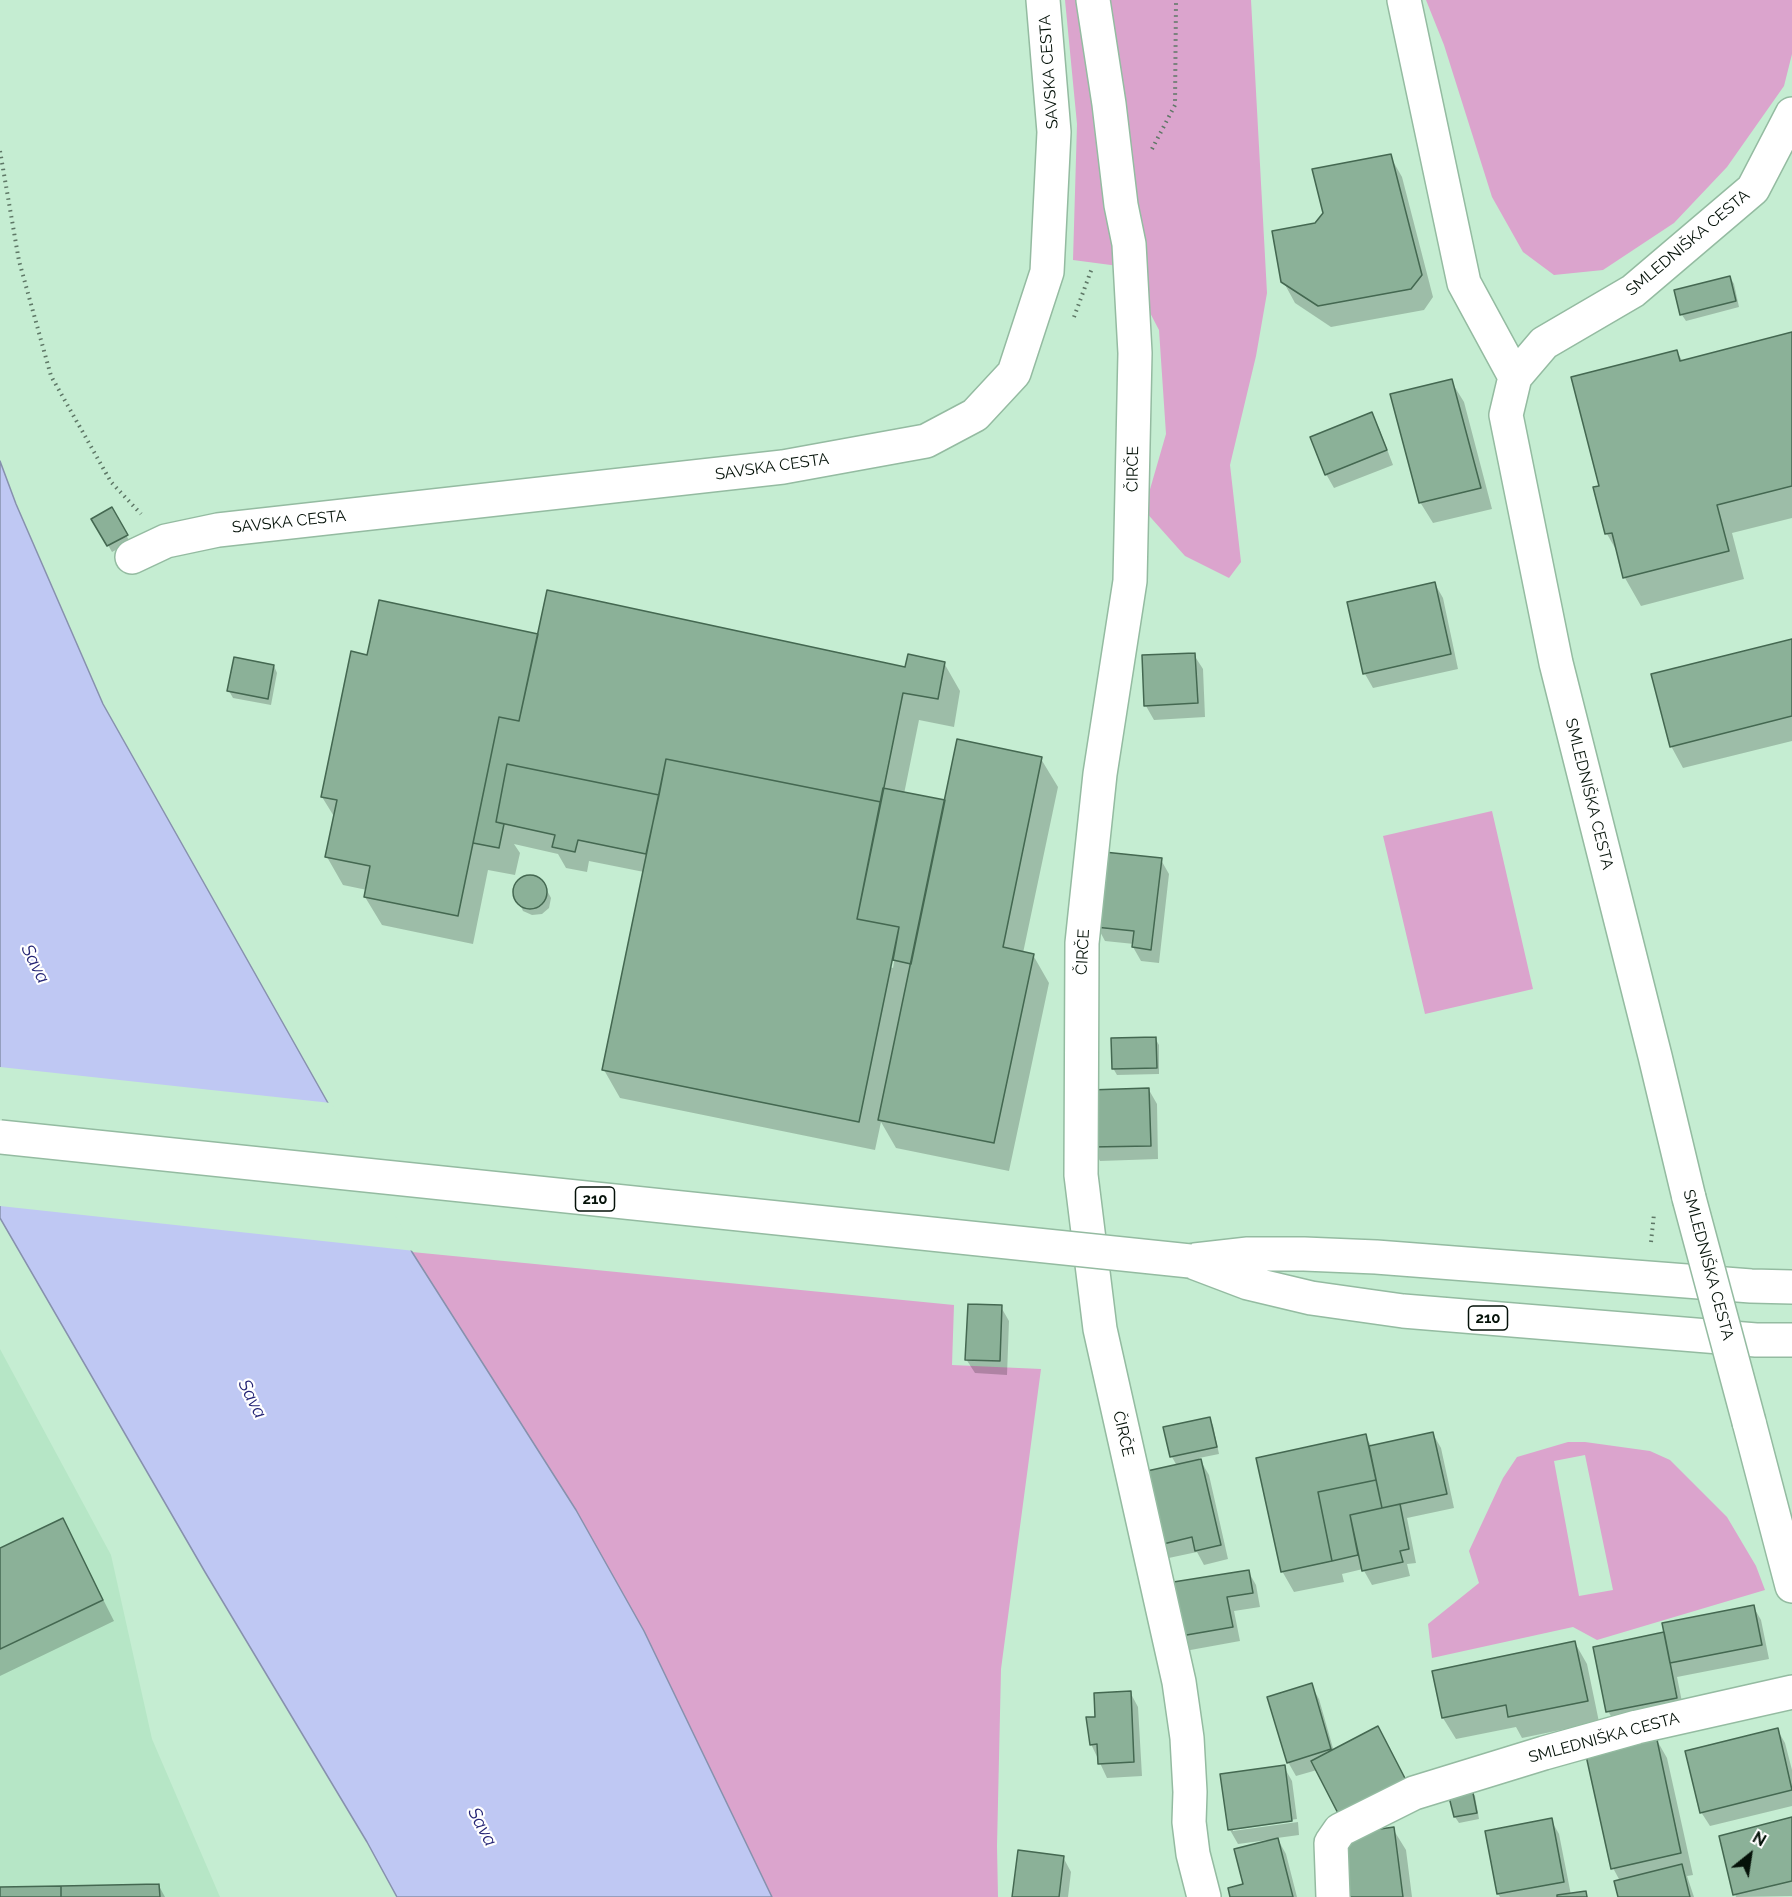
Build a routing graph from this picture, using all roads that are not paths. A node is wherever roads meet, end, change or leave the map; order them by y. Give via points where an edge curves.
1 (1043, 0) edge
2 (1093, 0) edge
3 (1404, 0) edge
4 (1792, 114) edge
5 (1515, 377) junction
6 (132, 557) dead end
7 (0, 1137) edge
8 (1190, 1261) junction
9 (1792, 1287) edge
10 (1792, 1341) edge
11 (1792, 1586) edge
12 (1792, 1692) edge
13 (1204, 1897) edge
14 (1332, 1897) edge

1 - 6 street, SAVSKA CESTA via 1054,132 1047,272 1014,373 975,415 926,441 783,467 218,530 166,541
2 - 13 street, ČIRČE via 1129,244 1135,353 1130,581 1100,774 1082,943 1081,1175 1100,1329 1179,1682 1190,1791 1189,1822
3 - 5 street via 1464,284
4 - 5 street, SMLEDNIŠKA CESTA via 1753,189 1633,291 1544,343
5 - 11 street, SMLEDNIŠKA CESTA, bridge via 1506,415 1556,663 1689,1198
7 - 8 street, 210, bridge
8 - 9 street, 210 via 1248,1254 1376,1257
8 - 10 street, 210 via 1248,1283 1311,1298 1403,1311
12 - 14 street, SMLEDNIŠKA CESTA via 1637,1727 1414,1793 1340,1830 1331,1843

